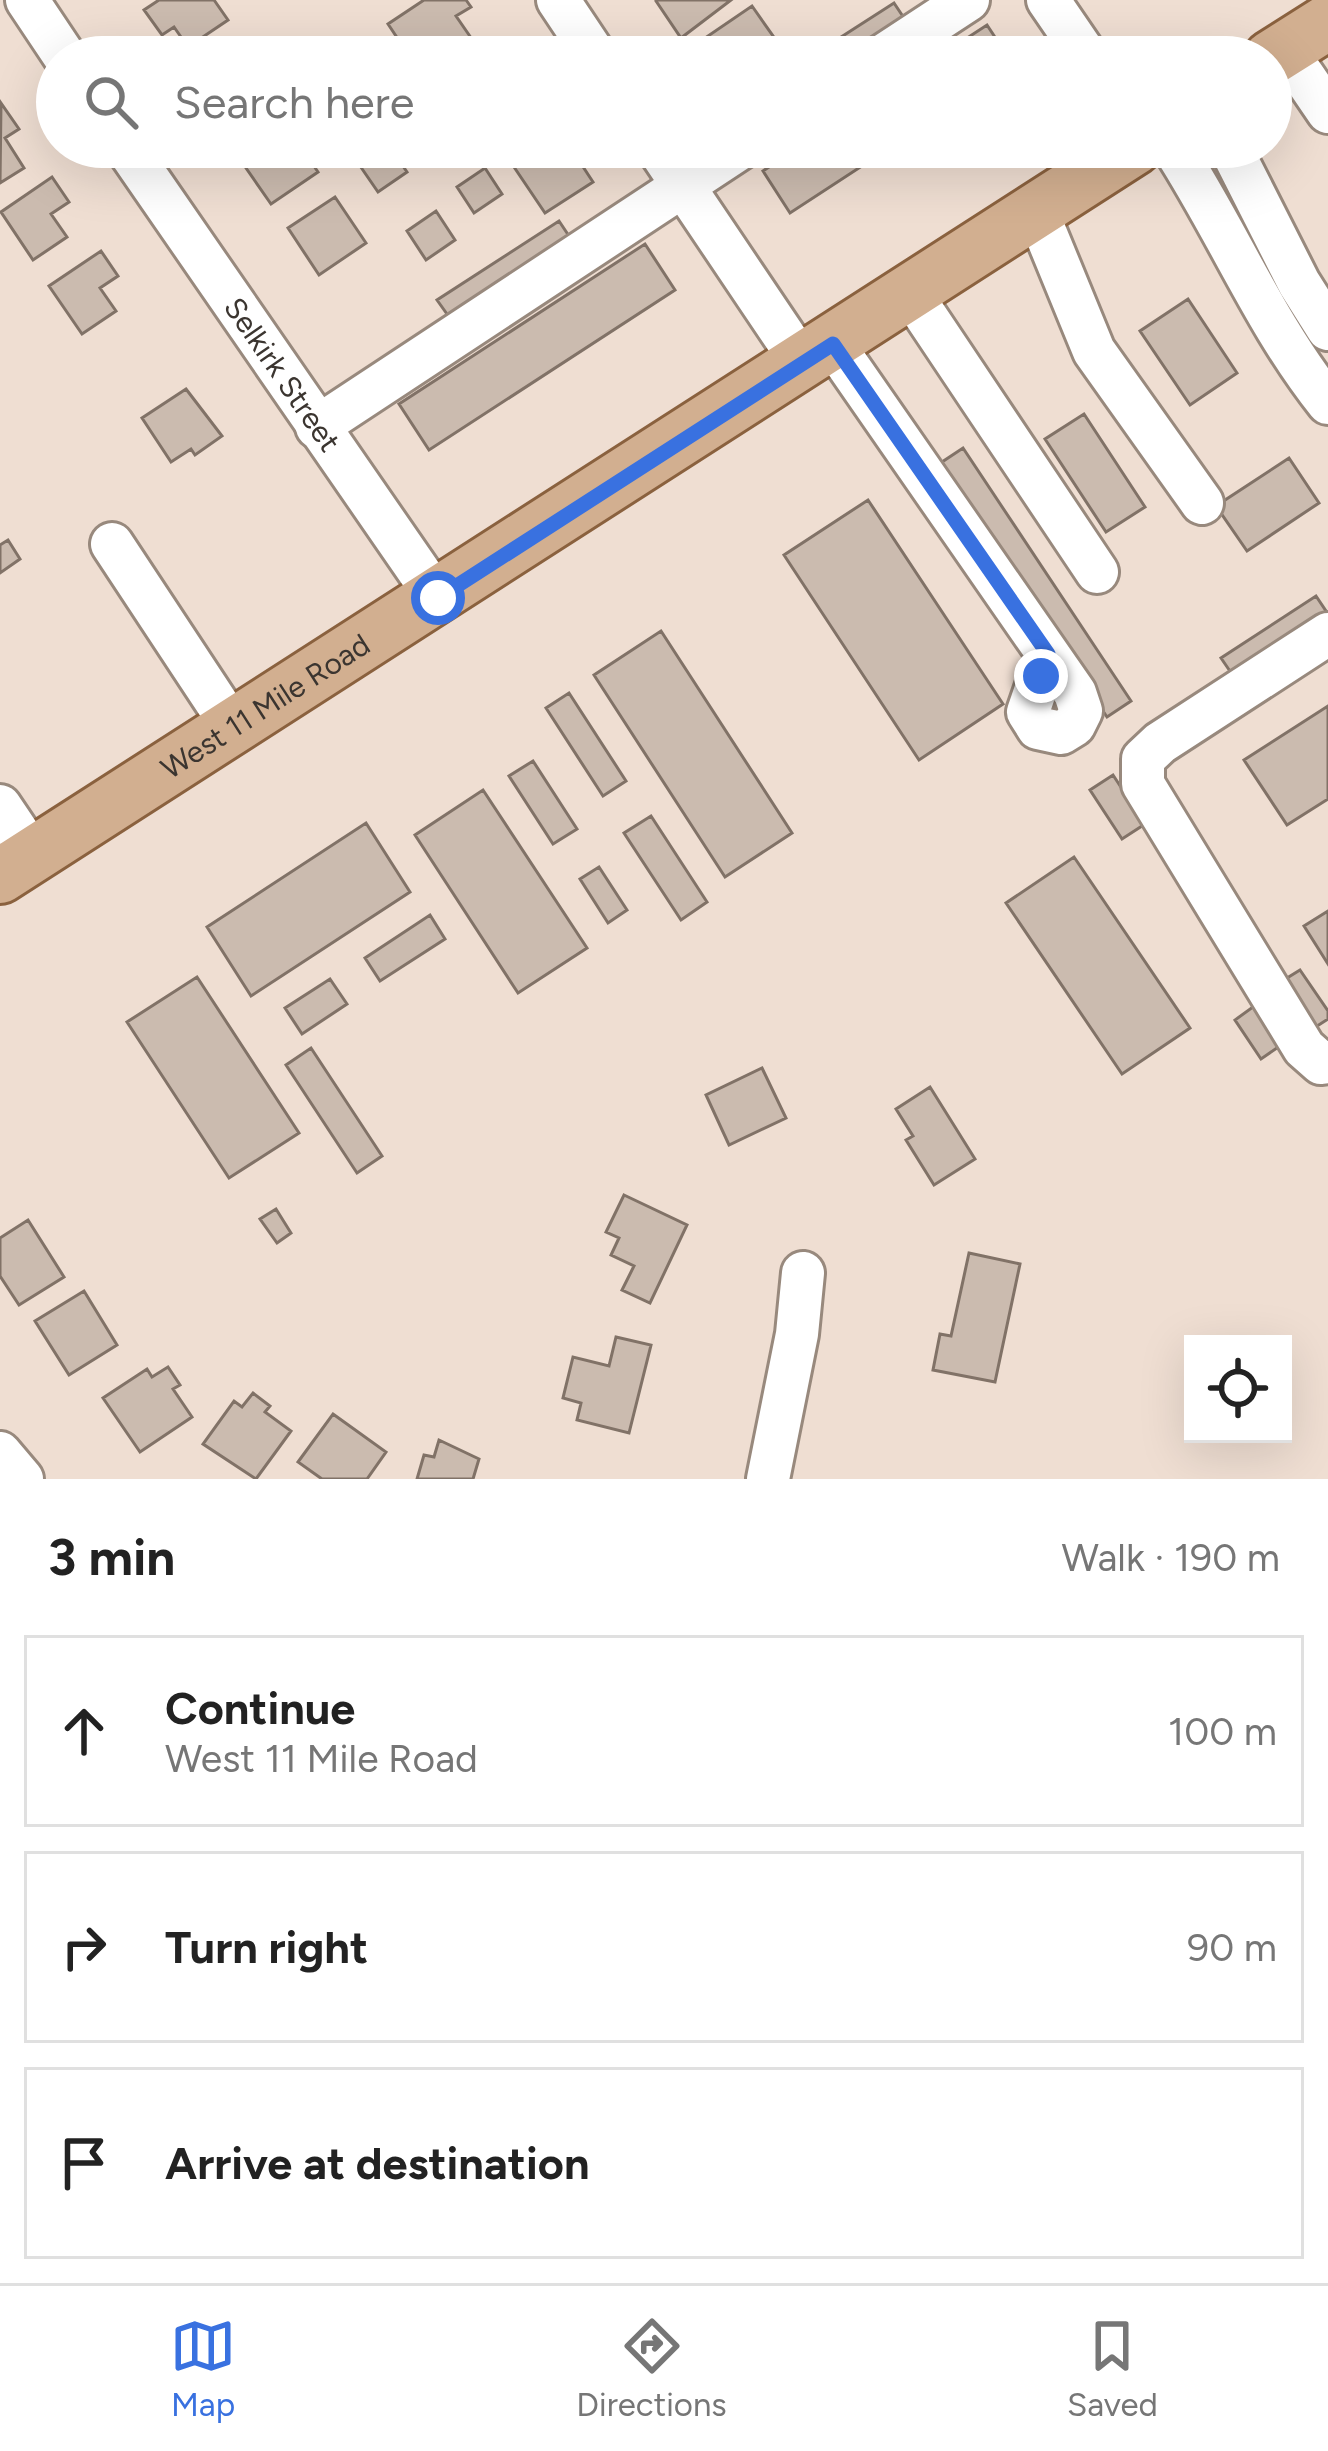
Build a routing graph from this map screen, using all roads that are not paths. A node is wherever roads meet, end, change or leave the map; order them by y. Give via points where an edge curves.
1 (26, 0) edge
2 (558, 0) edge
3 (968, 0) edge
4 (1048, 0) edge
5 (51, 36) edge
6 (582, 36) edge
7 (912, 36) edge
8 (1073, 36) edge
9 (1295, 43) edge
10 (1328, 112) edge
11 (140, 168) edge
12 (671, 168) edge
13 (709, 168) edge
14 (1103, 168) edge
15 (1186, 168) edge
16 (1241, 168) edge
17 (683, 185) junction
18 (1037, 212) junction
19 (911, 293) junction
20 (1328, 329) edge
21 (818, 354) junction
22 (1328, 403) edge
23 (316, 427) junction
24 (1202, 503) dead end
25 (112, 544) dead end
26 (1097, 572) dead end
27 (438, 598) junction
28 (1328, 634) edge
29 (1048, 654) dead end
30 (234, 729) junction
31 (0, 806) edge
32 (17, 866) edge
33 (1328, 1063) edge
34 (803, 1273) dead end
35 (0, 1453) edge
36 (22, 1479) edge
37 (768, 1479) edge

1 - 5 street
2 - 6 street
3 - 7 street
4 - 8 street
9 - 10 street
11 - 23 street, Selkirk Street
12 - 17 street
13 - 17 street
14 - 18 main road, West 11 Mile Road
15 - 22 street via 1258,304
16 - 20 street
17 - 21 street
17 - 23 street
18 - 19 main road, West 11 Mile Road
18 - 24 street via 1094,352
19 - 21 main road, West 11 Mile Road
19 - 26 street
21 - 27 main road, West 11 Mile Road
21 - 29 street
23 - 27 street, Selkirk Street
25 - 30 street
27 - 30 main road, West 11 Mile Road
28 - 33 street via 1143,759 1143,784 1304,1048
30 - 32 main road, West 11 Mile Road
31 - 32 street
34 - 37 street
35 - 36 street

